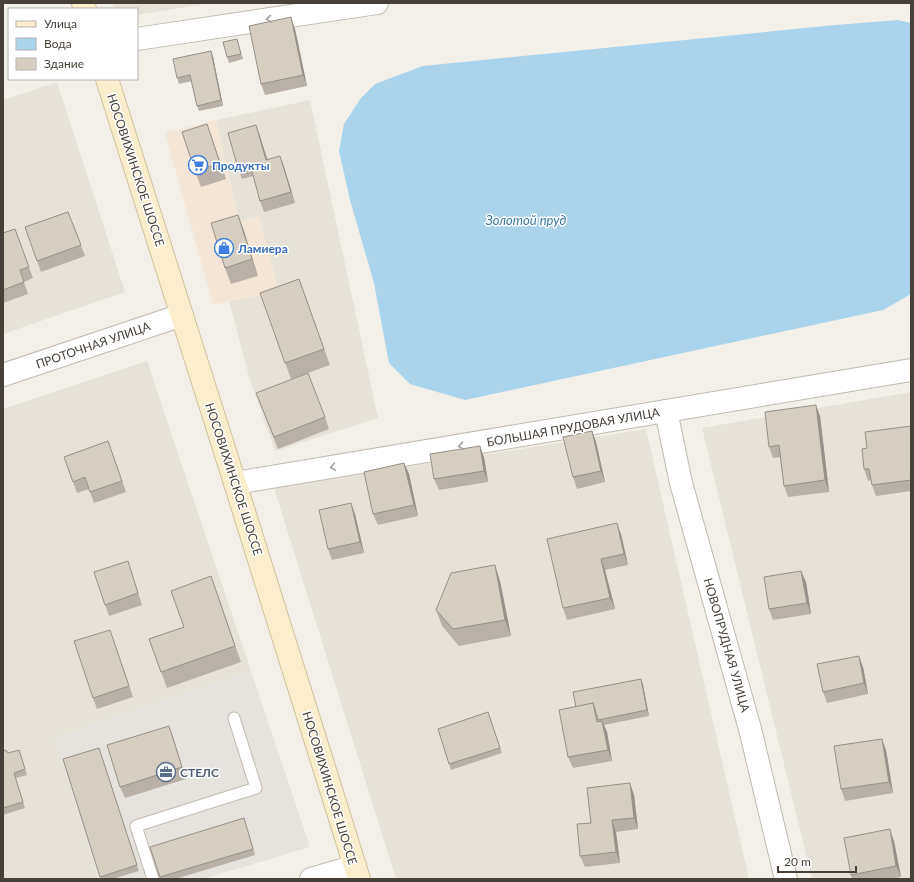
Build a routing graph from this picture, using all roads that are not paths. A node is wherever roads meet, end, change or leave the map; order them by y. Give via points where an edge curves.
1 (377, 3) edge
2 (138, 39) edge
3 (107, 80) edge
4 (182, 315) junction
5 (911, 370) edge
6 (3, 375) edge
7 (666, 411) junction
8 (235, 483) junction
9 (234, 718) dead end
10 (357, 872) edge
11 (153, 879) edge
12 (311, 879) edge
13 (786, 879) edge

1 -> 2 street
3 - 4 main road, НОСОВИХИНСКОЕ ШОССЕ
4 - 6 street, ПРОТОЧНАЯ УЛИЦА
4 - 8 main road, НОСОВИХИНСКОЕ ШОССЕ
5 - 7 street, БОЛЬШАЯ ПРУДОВАЯ УЛИЦА
7 -> 8 street, БОЛЬШАЯ ПРУДОВАЯ УЛИЦА
7 - 13 street, НОВОПРУДНАЯ УЛИЦА via 681,483 750,729
8 - 10 main road, НОСОВИХИНСКОЕ ШОССЕ
9 - 11 lane via 256,788 136,826
10 - 12 street

